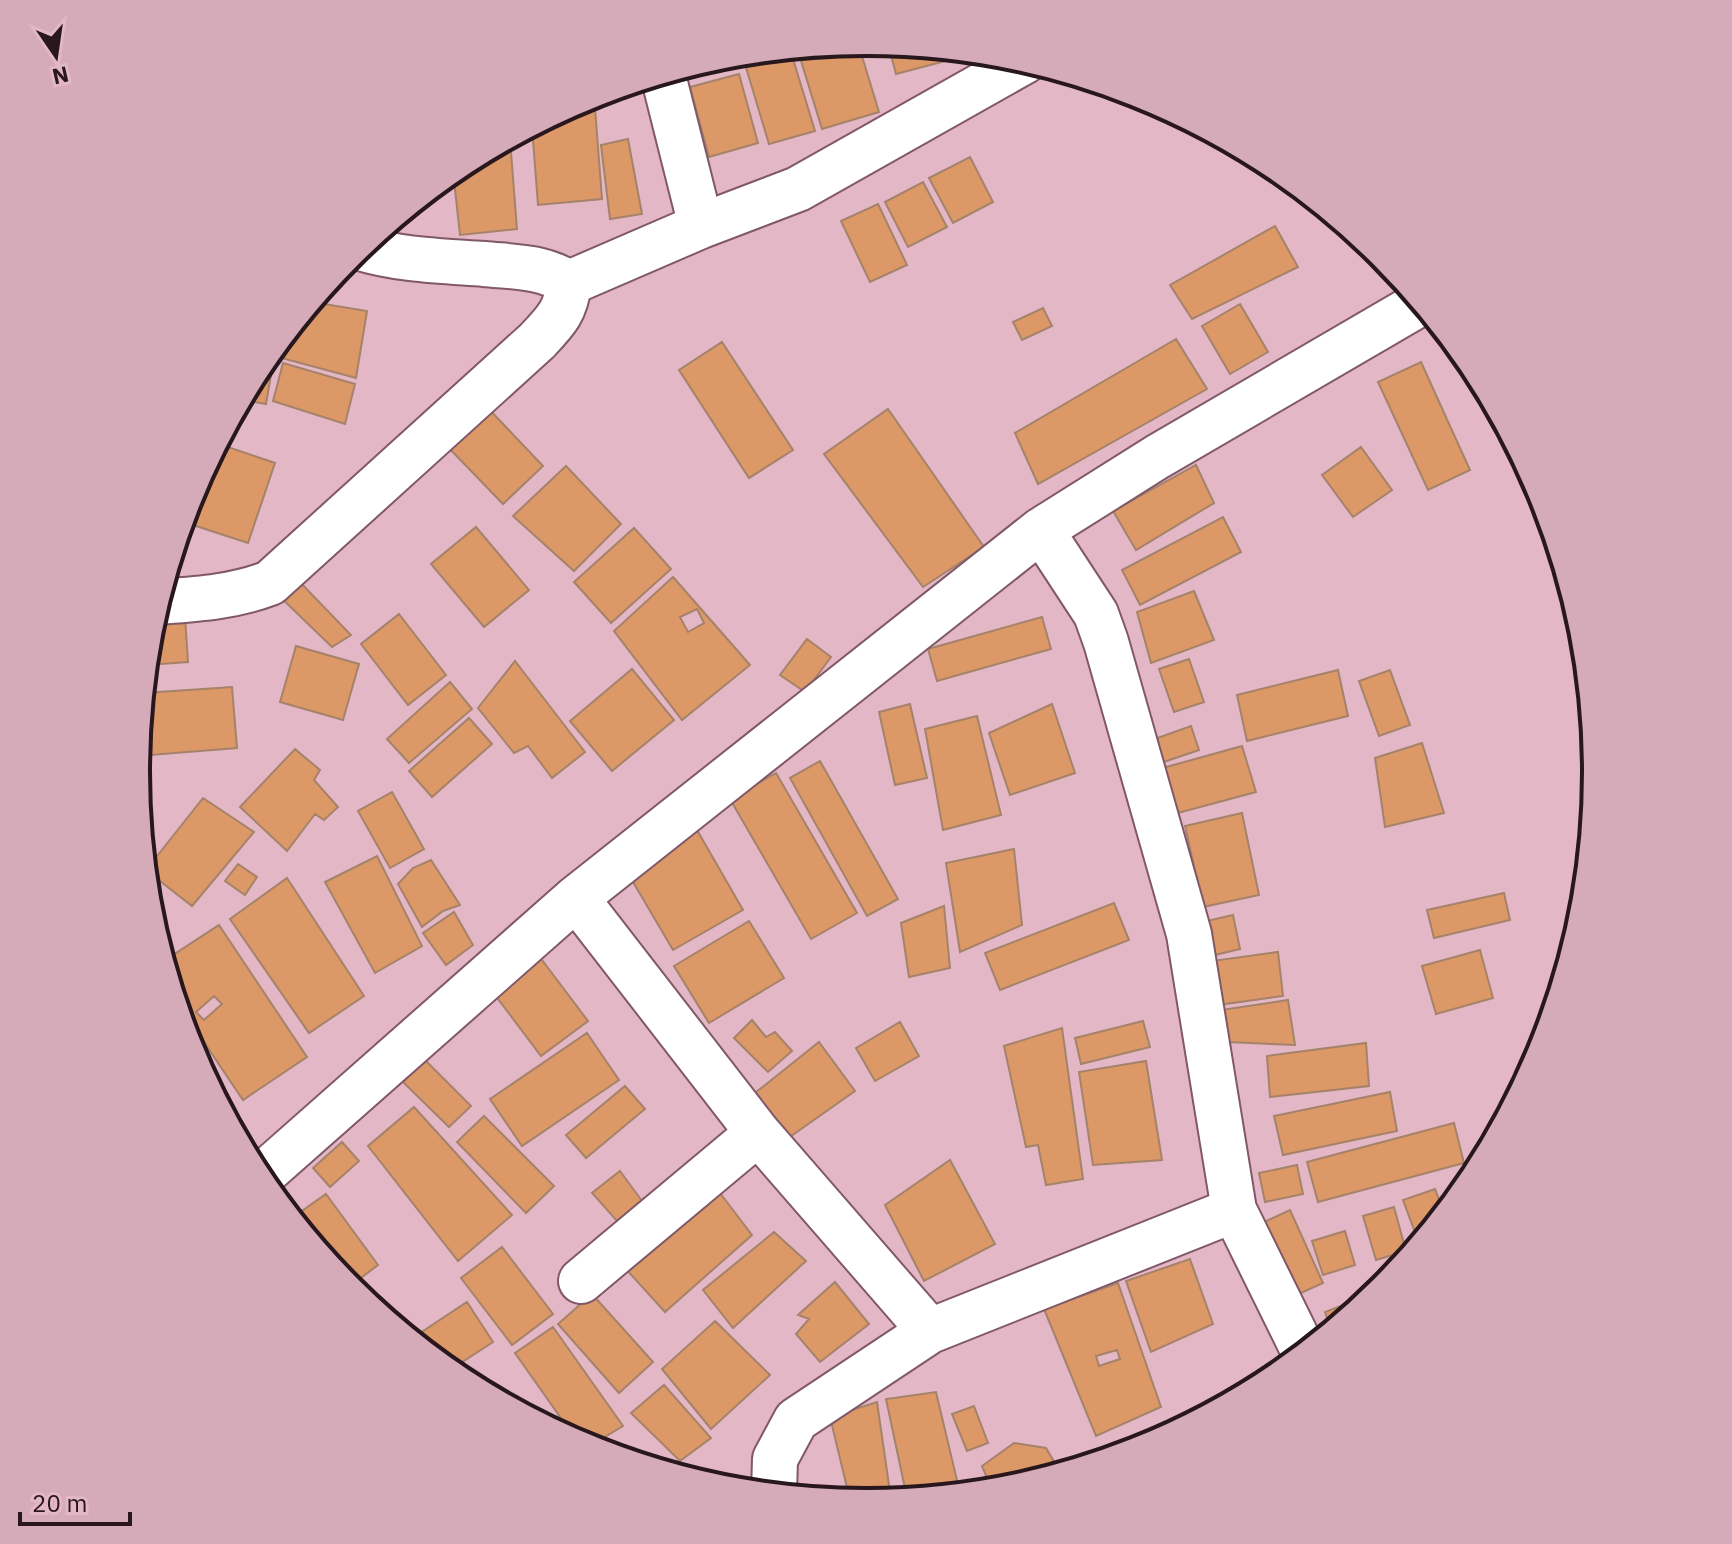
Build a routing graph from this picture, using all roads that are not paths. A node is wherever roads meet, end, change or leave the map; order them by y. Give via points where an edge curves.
1 (1008, 70) edge
2 (665, 85) edge
3 (701, 226) junction
4 (374, 252) edge
5 (569, 283) junction
6 (1411, 309) edge
7 (1041, 530) junction
8 (171, 601) edge
9 (576, 898) junction
10 (758, 1133) junction
11 (270, 1168) edge
12 (1234, 1210) junction
13 (581, 1281) dead end
14 (930, 1331) junction
15 (1299, 1342) edge
16 (774, 1482) edge

1 - 3 street via 798,189
2 - 3 street
3 - 5 street
4 - 5 street via 528,267
5 - 8 street via 567,302 537,341 270,583 244,593
6 - 7 street
7 - 9 street
7 - 12 street via 1096,614 1145,773 1189,934
9 - 10 street
9 - 11 street
10 - 13 street
10 - 14 street
12 - 14 street
12 - 15 street
14 - 16 street via 796,1420 775,1459

